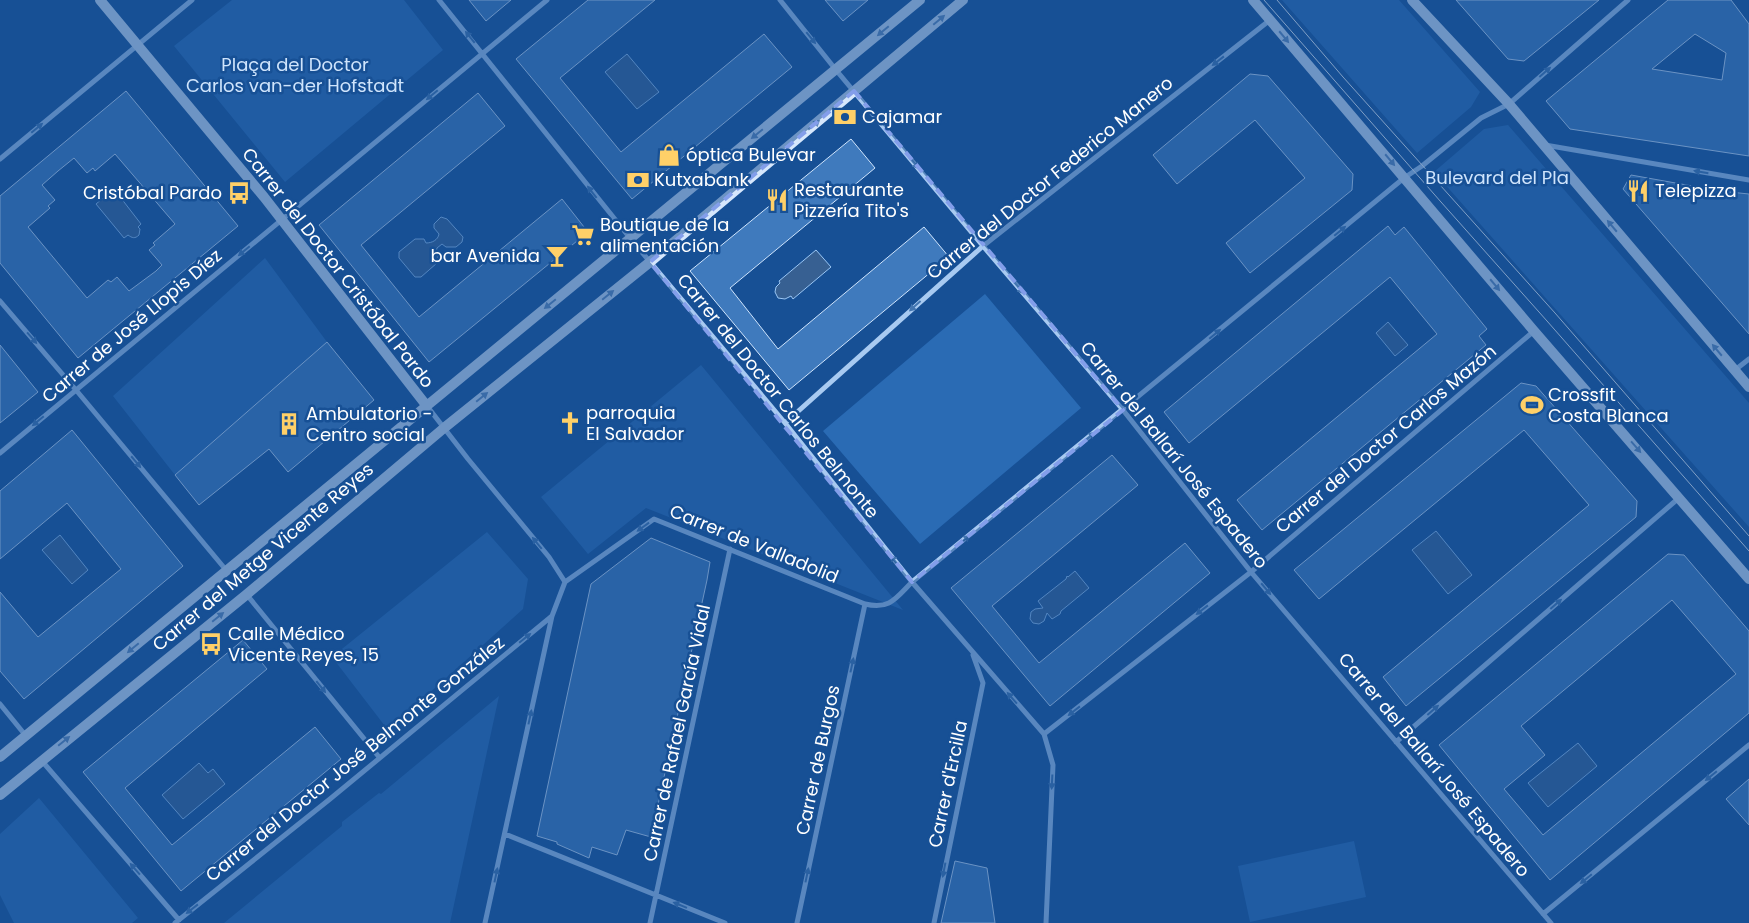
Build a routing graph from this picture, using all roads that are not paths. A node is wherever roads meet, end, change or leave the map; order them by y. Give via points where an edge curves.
1 (100, 0) edge
2 (192, 0) edge
3 (439, 0) edge
4 (546, 0) edge
5 (780, 0) edge
6 (920, 0) edge
7 (963, 0) edge
8 (1252, 0) edge
9 (1412, 0) edge
10 (1628, 0) edge
11 (1270, 20) junction
12 (137, 44) junction
13 (482, 53) junction
14 (836, 70) junction
15 (854, 91) junction
16 (1508, 104) junction
17 (1544, 145) junction
18 (0, 159) edge
19 (1404, 178) junction
20 (1749, 180) edge
21 (282, 220) junction
22 (630, 238) junction
23 (983, 246) junction
24 (650, 262) junction
25 (0, 301) edge
26 (1534, 331) junction
27 (1749, 359) edge
28 (1735, 371) junction
29 (1749, 387) edge
30 (76, 390) junction
31 (426, 405) junction
32 (1123, 410) junction
33 (784, 424) junction
34 (444, 428) junction
35 (0, 453) edge
36 (1680, 497) junction
37 (730, 549) junction
38 (227, 571) junction
39 (1251, 572) junction
40 (1749, 579) edge
41 (565, 582) junction
42 (912, 582) junction
43 (246, 595) junction
44 (865, 604) junction
45 (552, 616) junction
46 (972, 652) junction
47 (0, 704) edge
48 (1044, 734) junction
49 (27, 736) junction
50 (1396, 742) junction
51 (1749, 745) edge
52 (0, 757) edge
53 (379, 757) junction
54 (41, 760) junction
55 (0, 795) edge
56 (505, 834) junction
57 (656, 895) junction
58 (1543, 914) junction
59 (177, 921) edge
60 (485, 923) edge
61 (650, 923) edge
62 (725, 923) edge
63 (797, 923) edge
64 (934, 923) edge
65 (1046, 923) edge
66 (1551, 923) edge

1 - 12 street, Carrer del Doctor Cristóbal Pardo
2 - 12 street
13 -> 3 street, Carrer del Doctor Carlos Belmonte
4 - 13 street
5 -> 14 street, Carrer del Ballarí José Espadero
6 -> 14 street, Carrer del Metge Vicente Reyes
15 -> 7 street, Carrer del Metge Vicente Reyes
8 - 11 street
9 - 16 street
16 -> 10 street, Carrer de Valladolid
11 -> 19 street
11 -> 23 street, Carrer del Doctor Federico Manero
18 -> 12 street
12 - 21 street, Carrer del Doctor Cristóbal Pardo
13 -> 21 street
22 -> 13 street, Carrer del Doctor Carlos Belmonte
14 - 15 street, Carrer del Ballarí José Espadero
14 -> 22 street, Carrer del Metge Vicente Reyes
15 -> 23 street, Carrer del Ballarí José Espadero
24 -> 15 street, Carrer del Metge Vicente Reyes
16 - 17 street
16 - 19 street, Carrer de Valladolid via 1481,118
20 -> 17 street
28 -> 17 street
19 -> 26 street
32 -> 19 street, Carrer de Valladolid
21 -> 30 street, Carrer de José Llopis Díez
21 - 31 street, Carrer del Doctor Cristóbal Pardo
22 - 24 street, Carrer del Doctor Carlos Belmonte
22 -> 31 street, Carrer del Metge Vicente Reyes
23 -> 32 street, Carrer del Ballarí José Espadero
23 -> 33 street, Carrer del Doctor Federico Manero
24 - 33 street, Carrer del Doctor Carlos Belmonte
34 -> 24 street, Carrer del Metge Vicente Reyes
25 -> 30 street
26 -> 36 street
26 - 39 street, Carrer del Doctor Carlos Mazón
27 - 28 street
28 - 29 street
30 -> 35 street, Carrer de José Llopis Díez
30 -> 38 street
31 - 34 street, Carrer del Doctor Cristóbal Pardo
31 - 38 street, Carrer del Metge Vicente Reyes
32 - 39 street, Carrer del Ballarí José Espadero
42 -> 32 street, Carrer de Valladolid
42 -> 33 street, Carrer del Doctor Carlos Belmonte
41 -> 34 street, Carrer del Doctor Cristóbal Pardo via 549,557
34 - 43 street, Carrer del Metge Vicente Reyes
36 - 40 street
50 -> 36 street
37 -> 41 street, Carrer de Valladolid via 654,519
37 - 44 street, Carrer de Valladolid
37 - 57 street, Carrer de Rafael García Vidal
38 -> 49 street, Carrer del Metge Vicente Reyes
39 -> 48 street, Carrer del Doctor Carlos Mazón
39 -> 50 street, Carrer del Ballarí José Espadero
41 - 45 street
42 - 44 street, Carrer de Valladolid via 888,605
42 - 46 street, Carrer del Doctor Carlos Belmonte
43 -> 53 street
54 -> 43 street, Carrer del Metge Vicente Reyes
63 -> 44 street, Carrer de Burgos
53 -> 45 street, Carrer del Doctor José Belmonte González
56 -> 45 street
48 -> 46 street, Carrer del Doctor Carlos Belmonte
46 -> 64 street, Carrer d'Ercilla via 983,682
47 - 49 street
48 -> 65 street via 1053,765
49 - 52 street, Carrer del Metge Vicente Reyes
50 - 58 street, Carrer del Ballarí José Espadero
51 -> 58 street
53 -> 59 street, Carrer del Doctor José Belmonte González
54 - 55 street, Carrer del Metge Vicente Reyes
59 -> 54 street
56 - 57 street
60 -> 56 street
57 - 61 street, Carrer de Rafael García Vidal
62 -> 57 street
58 - 66 street, Carrer del Ballarí José Espadero

